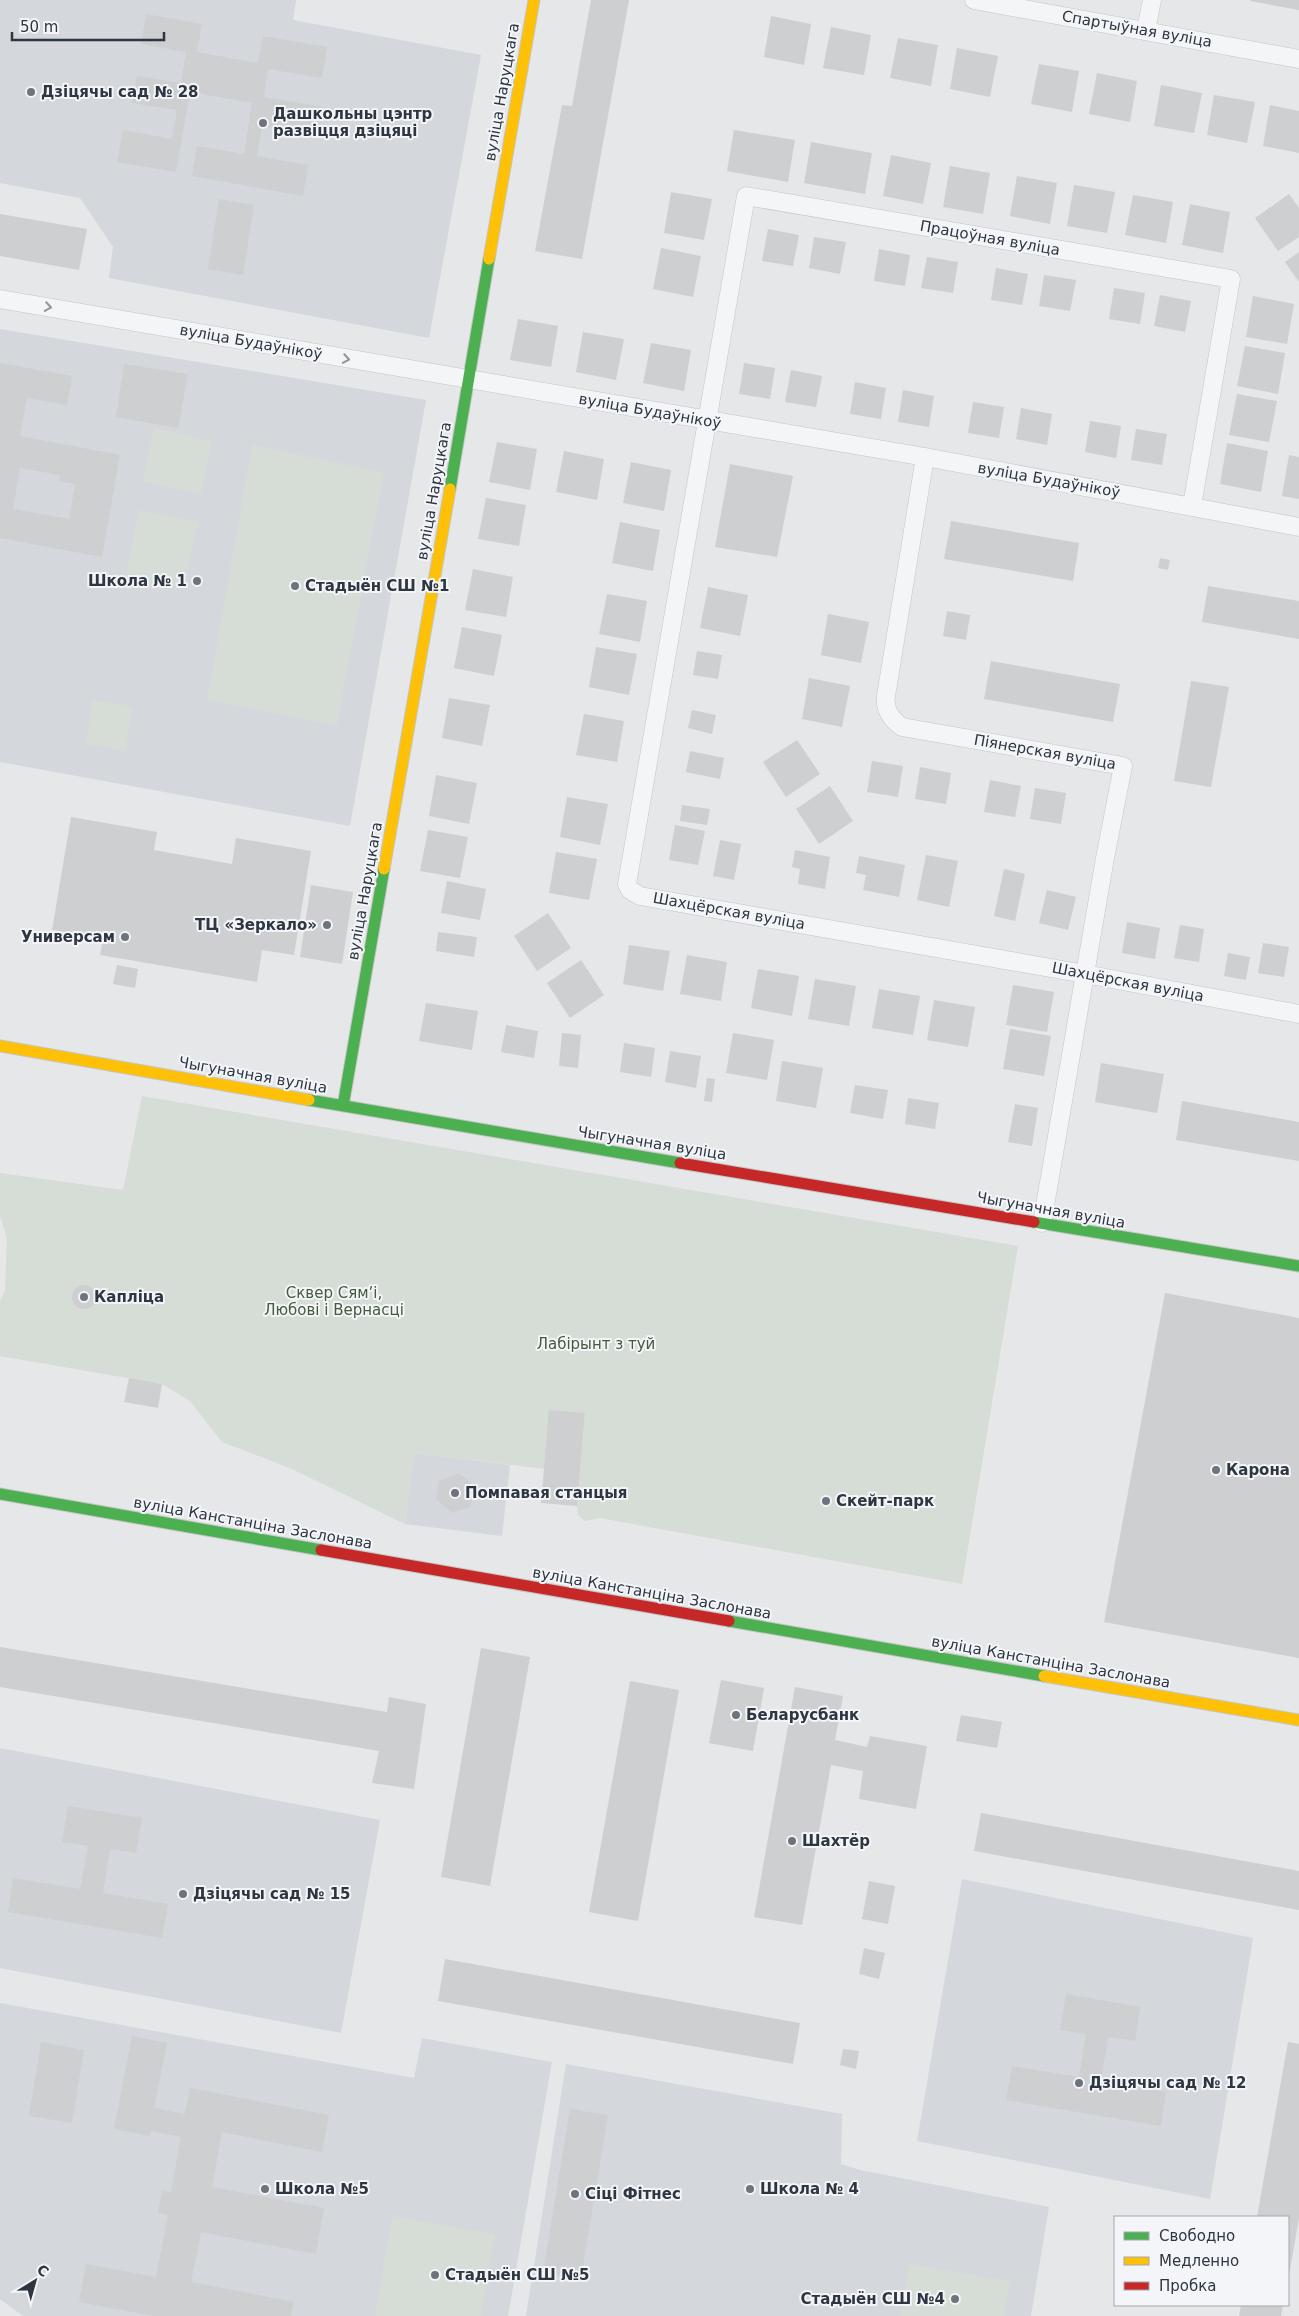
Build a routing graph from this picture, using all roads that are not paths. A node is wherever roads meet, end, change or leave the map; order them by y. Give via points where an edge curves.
1 (534, 0) edge
2 (974, 0) edge
3 (1152, 0) edge
4 (1146, 30) junction
5 (1299, 59) edge
6 (0, 299) edge
7 (468, 379) junction
8 (707, 420) junction
9 (925, 458) junction
10 (1192, 506) junction
11 (1299, 527) edge
12 (1085, 974) junction
13 (1299, 1014) edge
14 (0, 1046) edge
15 (343, 1106) junction
16 (1042, 1223) junction
17 (1299, 1266) edge
18 (0, 1494) edge
19 (1299, 1720) edge

1 - 7 main road, вуліца Наруцкага
2 - 4 street, Спартыўная вуліца
3 - 4 street
4 - 5 street, Спартыўная вуліца
6 -> 7 street, вуліца Будаўнікоў
7 - 8 street, вуліца Будаўнікоў
7 - 15 main road, вуліца Наруцкага
8 - 9 street, вуліца Будаўнікоў
8 - 10 street, Працоўная вуліца via 746,196 1232,279
8 - 12 street, Шахцёрская вуліца via 627,878 630,890 640,896
9 - 10 street, вуліца Будаўнікоў
9 - 12 street, Піянерская вуліца via 885,704 894,721 902,727 1123,766
10 - 11 street, вуліца Будаўнікоў
12 - 13 street, Шахцёрская вуліца
12 - 16 street, Піянерская вуліца
14 - 15 main road, Чыгуначная вуліца
15 - 16 main road, Чыгуначная вуліца
16 - 17 main road, Чыгуначная вуліца
18 - 19 main road, вуліца Канстанціна Заслонава

